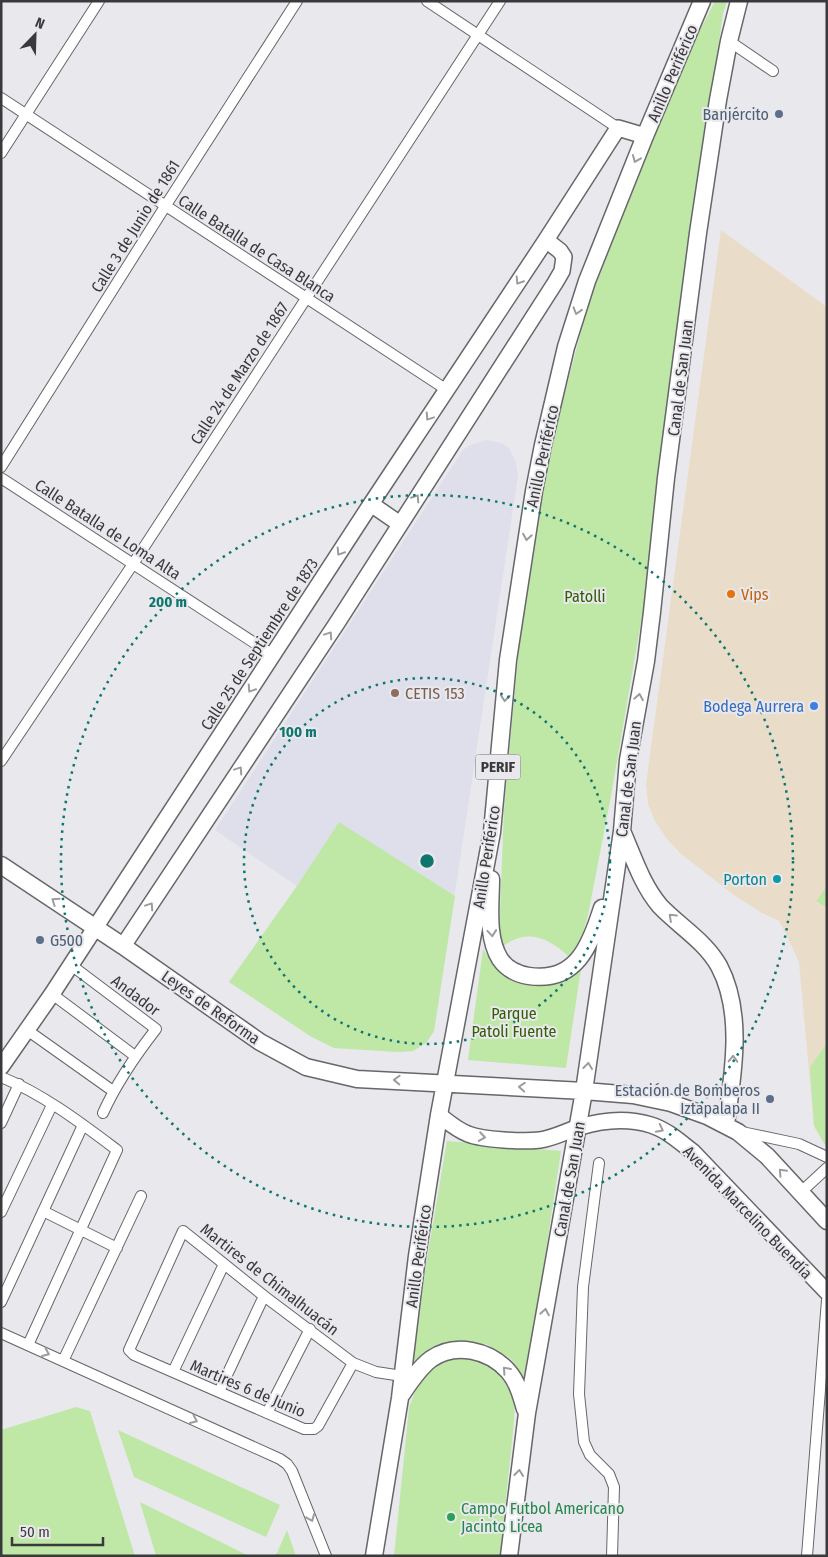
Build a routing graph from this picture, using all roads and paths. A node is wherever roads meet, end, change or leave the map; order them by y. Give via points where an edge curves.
1 (99, 1) edge
2 (297, 1) edge
3 (427, 1) edge
4 (500, 1) edge
5 (702, 1) edge
6 (739, 1) edge
7 (479, 35) junction
8 (729, 40) junction
9 (773, 71) dead end
10 (1, 98) edge
11 (26, 114) junction
12 (618, 128) junction
13 (645, 136) junction
14 (1, 153) edge
15 (166, 205) junction
16 (546, 240) junction
17 (305, 297) junction
18 (447, 390) junction
19 (1, 467) edge
20 (1, 478) edge
21 (371, 504) junction
22 (400, 524) junction
23 (133, 564) junction
24 (273, 655) junction
25 (1, 761) edge
26 (622, 831) junction
27 (492, 832) junction
28 (619, 849) junction
29 (1, 865) edge
30 (96, 928) junction
31 (123, 946) junction
32 (71, 965) junction
33 (52, 994) junction
34 (27, 1030) junction
35 (134, 1056) junction
36 (1, 1067) edge
37 (1, 1077) edge
38 (445, 1082) junction
39 (19, 1084) junction
40 (113, 1091) junction
41 (584, 1091) junction
42 (52, 1105) junction
43 (103, 1113) dead end
44 (439, 1115) junction
45 (1, 1123) edge
46 (83, 1125) junction
47 (579, 1127) junction
48 (732, 1128) junction
49 (827, 1157) edge
50 (600, 1163) dead end
51 (827, 1168) edge
52 (801, 1192) junction
53 (141, 1196) dead end
54 (43, 1211) junction
55 (1, 1212) edge
56 (827, 1221) edge
57 (81, 1230) junction
58 (117, 1248) junction
59 (224, 1264) junction
60 (827, 1292) edge
61 (264, 1296) junction
62 (827, 1300) edge
63 (1, 1302) edge
64 (310, 1330) junction
65 (1, 1333) edge
66 (28, 1345) junction
67 (129, 1350) joint
68 (63, 1361) junction
69 (353, 1363) junction
70 (173, 1372) junction
71 (402, 1376) junction
72 (218, 1392) junction
73 (400, 1398) junction
74 (526, 1413) junction
75 (267, 1414) junction
76 (326, 1556) edge
77 (374, 1556) edge
78 (509, 1556) edge
79 (612, 1556) edge
80 (807, 1556) edge

1 - 11 street
2 - 15 street, Calle 3 de Junio de 1861
3 - 7 street
4 - 7 street, Calle 24 de Marzo de 1867
5 - 13 main road, Anillo Periférico / PERIF
6 - 8 main road, Canal de San Juan
7 - 12 street
7 - 17 street, Calle 24 de Marzo de 1867
8 - 9 street
26 -> 8 main road, Canal de San Juan via 628,760 646,661 696,249
10 - 11 street, Calle Batalla de Casa Blanca
11 - 14 street
11 - 15 street, Calle Batalla de Casa Blanca
12 - 13 street
12 - 16 street, Calle 25 de Septiembre de 1873
13 -> 27 main road, Anillo Periférico / PERIF via 586,281 566,347 543,445 508,660
15 - 17 street, Calle Batalla de Casa Blanca
15 - 19 street, Calle 3 de Junio de 1861
16 -> 18 street, Calle 25 de Septiembre de 1873
22 -> 16 street via 562,271 564,257
17 - 18 street, Calle Batalla de Casa Blanca
17 - 23 street, Calle 24 de Marzo de 1867
18 -> 21 street, Calle 25 de Septiembre de 1873
20 - 23 street, Calle Batalla de Loma Alta
21 - 22 street
21 -> 24 street, Calle 25 de Septiembre de 1873
31 -> 22 street
23 - 24 street, Calle Batalla de Loma Alta
23 - 25 street, Calle 24 de Marzo de 1867
24 -> 30 street, Calle 25 de Septiembre de 1873
26 - 28 main road, Canal de San Juan
48 -> 26 main road via 734,1028 727,985 718,965 704,947 650,892
27 -> 28 main road via 493,943 509,969 529,976 554,975 573,964 586,951
27 - 38 main road, Anillo Periférico / PERIF
41 -> 28 main road, Canal de San Juan
30 -> 29 main road, Leyes de Reforma
30 - 31 main road, Leyes de Reforma
30 - 32 street, Calle 25 de Septiembre de 1873
38 -> 31 main road, Leyes de Reforma via 357,1078 306,1067 260,1042
32 - 33 street, Calle 25 de Septiembre de 1873
32 - 35 street, Andador via 156,1029
33 - 34 street, Calle 25 de Septiembre de 1873
33 - 35 street
34 - 36 street, Calle 25 de Septiembre de 1873
34 - 40 street
35 - 40 street, Andador
37 - 39 street
41 -> 38 main road
38 - 44 main road, Anillo Periférico / PERIF
39 - 42 street
39 - 45 street
40 - 43 street, Andador
41 - 47 main road, Canal de San Juan
41 - 48 main road via 633,1095 671,1103
42 - 46 street
42 - 55 street
44 -> 47 street, Avenida Marcelino Buendía via 468,1134 482,1137 540,1140
44 - 71 main road, Anillo Periférico / PERIF
46 - 54 street
46 - 57 street via 118,1150
47 -> 60 street, Avenida Marcelino Buendía via 608,1121 633,1121 653,1126 672,1136 692,1152
74 -> 47 main road, Canal de San Juan
48 - 49 street via 800,1144
52 -> 48 main road via 767,1156
50 - 79 street via 583,1287 579,1394 584,1442 590,1455 609,1474 614,1487
51 - 52 street
52 - 56 main road
53 - 58 street
54 - 57 street
54 - 63 street
57 - 58 street
57 - 66 street
58 - 68 street
59 - 61 street, Martires de Chimalhuacán
59 - 67 street, Martires de Chimalhuacán via 183,1231
59 - 70 street
61 - 64 street, Martires de Chimalhuacán
61 - 72 street
62 - 80 street
64 - 69 street, Martires de Chimalhuacán
64 - 75 street
65 - 66 street
66 -> 68 street
67 - 70 street, Martires 6 de Junio
68 -> 76 street via 287,1464
69 - 71 street, Martires de Chimalhuacán via 376,1372
69 - 75 street, Martires 6 de Junio via 314,1429 304,1429
70 - 72 street, Martires 6 de Junio
71 - 73 main road, Anillo Periférico / PERIF
72 - 75 street, Martires 6 de Junio
74 -> 73 main road via 520,1390 509,1371 498,1361 472,1350 451,1350 431,1359 414,1376
73 - 77 main road, Anillo Periférico / PERIF
78 -> 74 main road, Canal de San Juan

